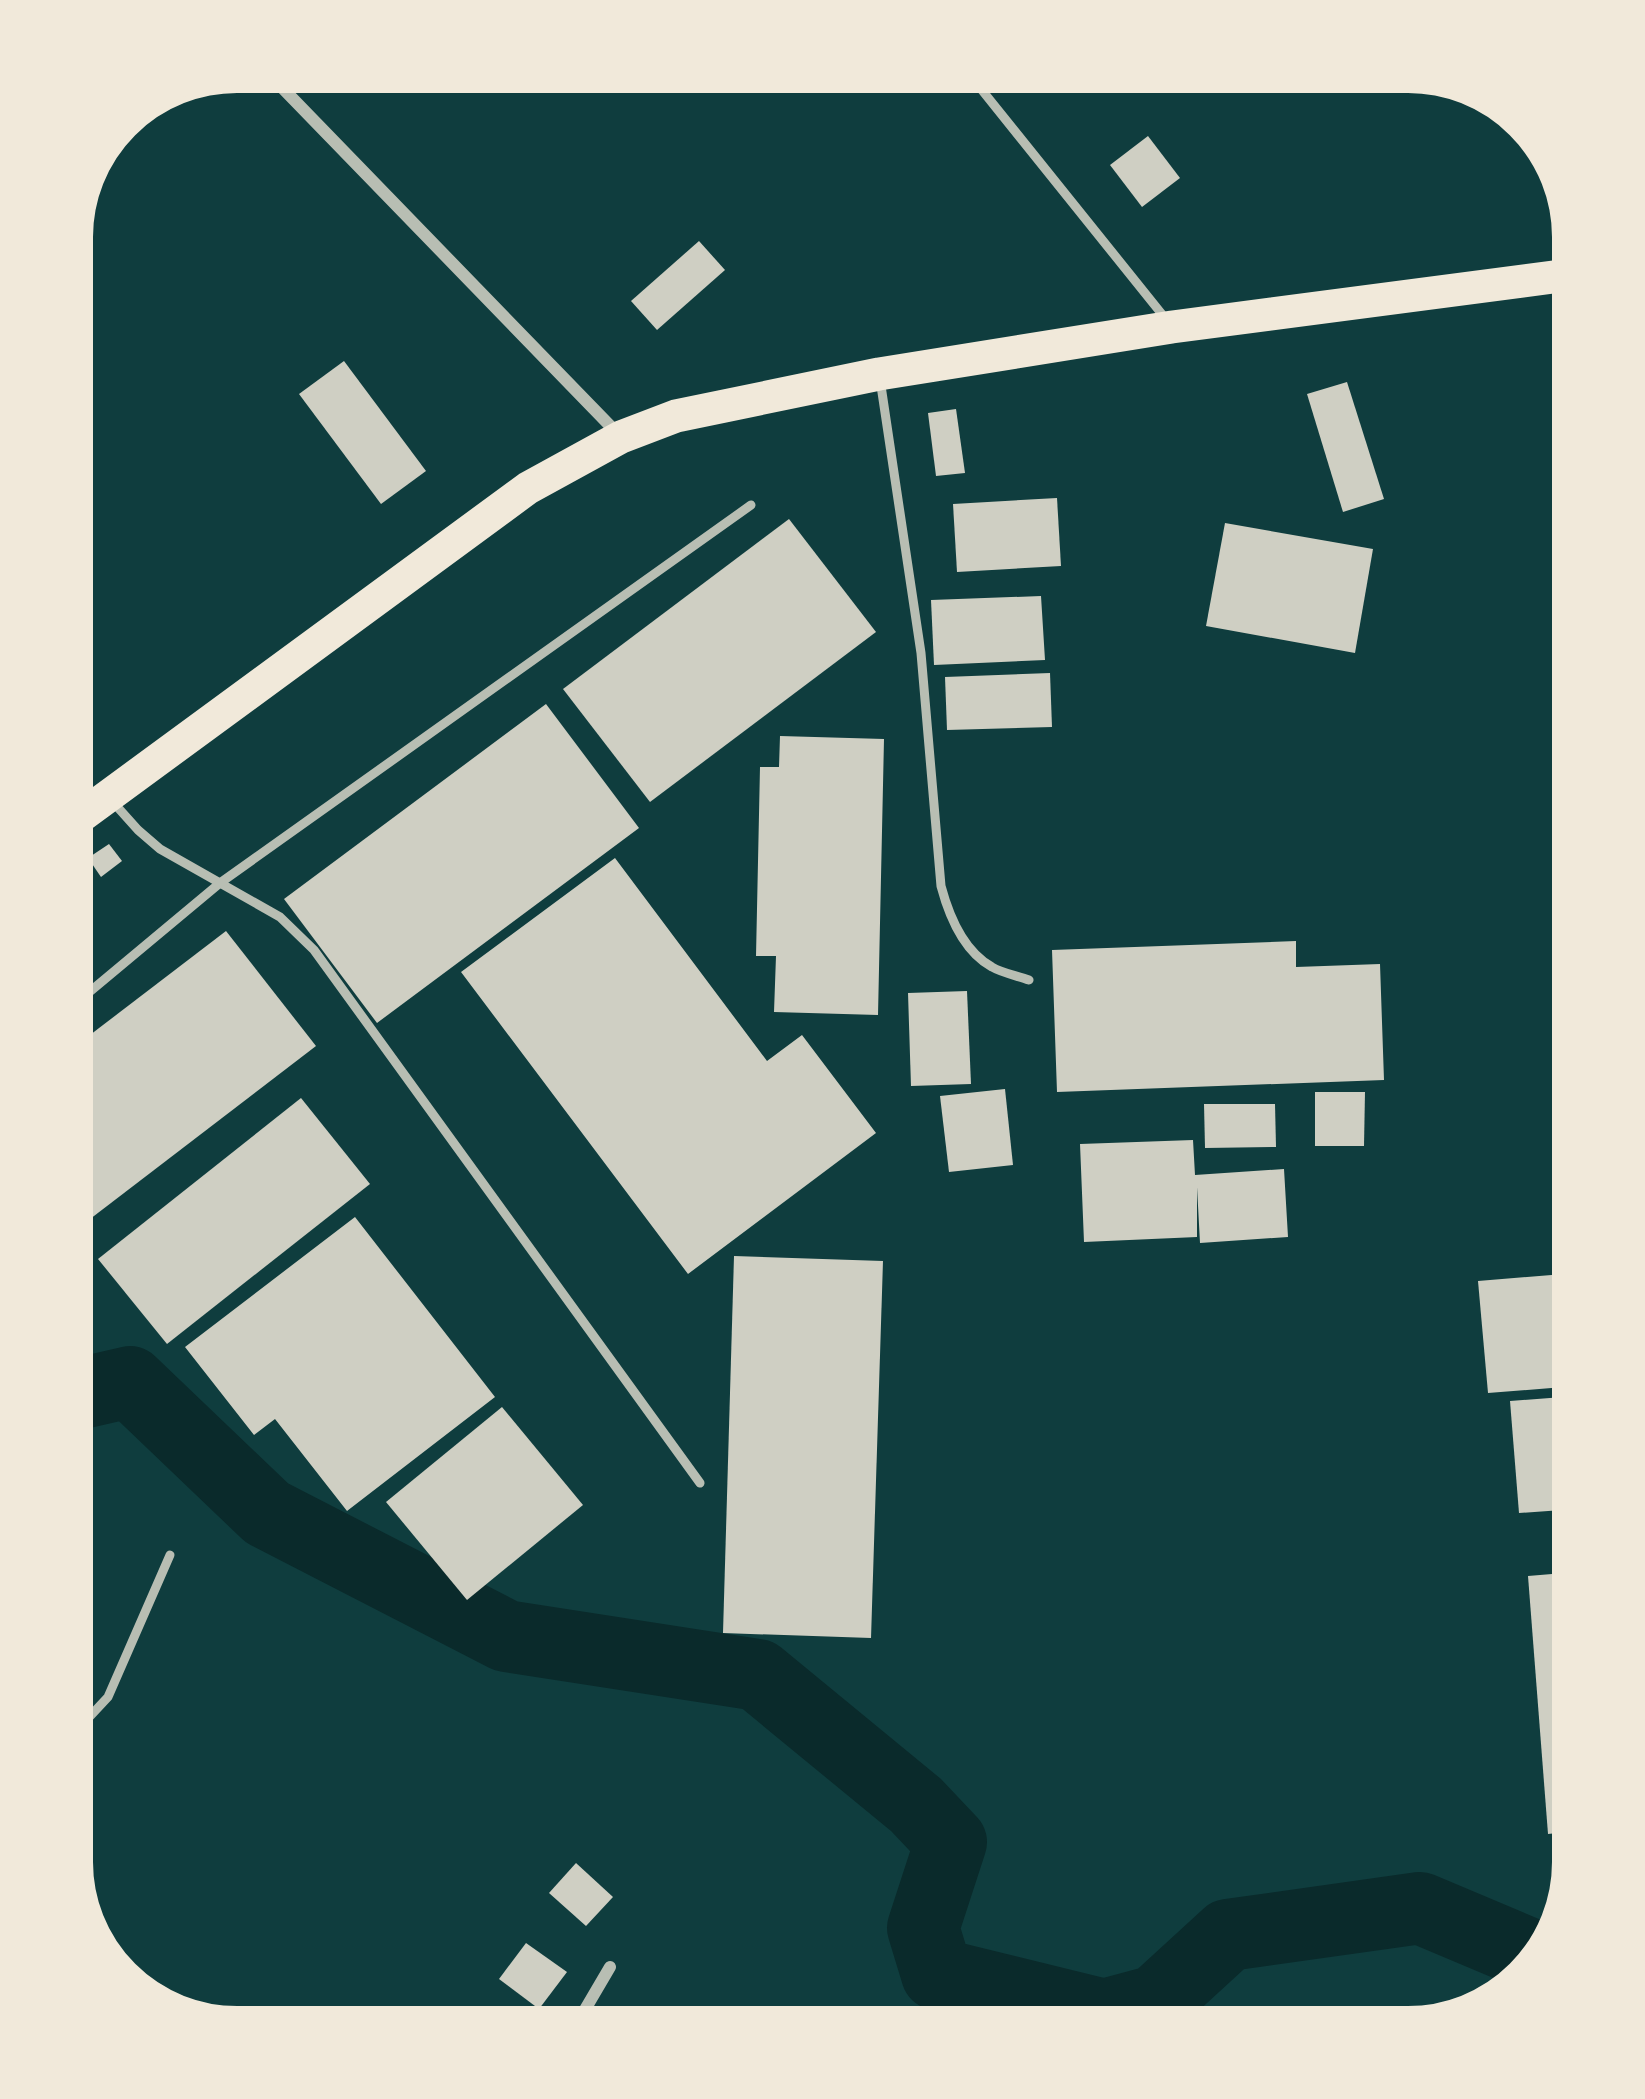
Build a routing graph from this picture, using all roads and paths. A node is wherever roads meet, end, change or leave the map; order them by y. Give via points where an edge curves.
1 (284, 90) edge
2 (982, 90) edge
3 (1555, 277) edge
4 (1172, 326) junction
5 (879, 374) junction
6 (621, 437) junction
7 (752, 505) dead end
8 (109, 797) junction
9 (90, 810) edge
10 (220, 884) junction
11 (1029, 980) dead end
12 (90, 992) edge
13 (700, 1483) dead end
14 (170, 1555) dead end
15 (90, 1716) edge
16 (610, 1967) dead end
17 (585, 2009) edge

1 - 6 street
2 - 4 lane
3 - 4 highway
4 - 5 highway
5 - 6 highway via 676,416
5 - 11 lane via 921,653 941,886 966,944 991,967
6 - 8 highway via 528,488
7 - 10 lane
8 - 9 highway
8 - 10 lane via 160,850
10 - 12 lane
10 - 13 lane via 280,917 314,950
14 - 15 lane via 108,1697
16 - 17 street

